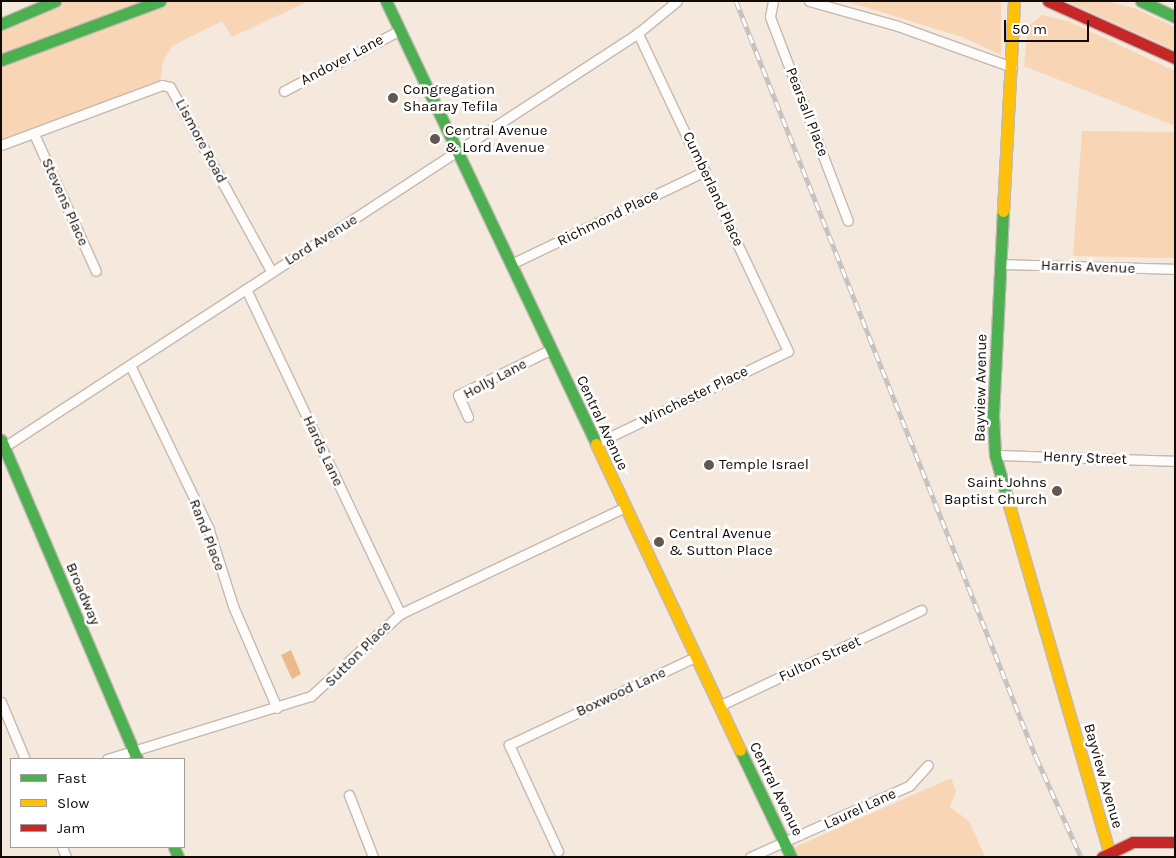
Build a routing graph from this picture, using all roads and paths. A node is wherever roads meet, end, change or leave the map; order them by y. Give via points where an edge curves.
1 (54, 1) edge
2 (160, 1) edge
3 (386, 1) edge
4 (677, 1) edge
5 (809, 1) edge
6 (1014, 1) edge
7 (1048, 1) edge
8 (1141, 1) edge
9 (772, 2) edge
10 (1175, 17) edge
11 (1, 24) edge
12 (400, 30) junction
13 (638, 34) junction
14 (1175, 58) edge
15 (1, 60) edge
16 (1012, 67) junction
17 (284, 91) dead end
18 (34, 134) junction
19 (1, 145) edge
20 (459, 152) junction
21 (705, 172) junction
22 (848, 221) dead end
23 (512, 264) junction
24 (1000, 264) junction
25 (1175, 270) edge
26 (96, 271) dead end
27 (271, 271) junction
28 (246, 289) junction
29 (786, 346) joint
30 (550, 350) junction
31 (130, 365) junction
32 (468, 417) dead end
33 (3, 444) edge
34 (595, 444) junction
35 (995, 455) junction
36 (1175, 461) edge
37 (625, 508) junction
38 (921, 610) dead end
39 (400, 614) junction
40 (696, 657) junction
41 (1, 702) edge
42 (719, 706) junction
43 (277, 708) junction
44 (1, 722) edge
45 (14, 732) junction
46 (135, 755) edge
47 (25, 758) edge
48 (114, 758) edge
49 (928, 765) dead end
50 (349, 795) dead end
51 (1175, 842) edge
52 (786, 844) junction
53 (558, 851) dead end
54 (1105, 854) edge
55 (373, 857) edge
56 (750, 857) edge
57 (792, 857) edge

1 - 11 main road
2 - 15 main road
3 - 12 main road, Central Avenue
4 - 13 street, Lord Avenue
5 - 16 street via 905,29
6 - 16 main road, Bayview Avenue
7 - 14 main road
8 - 10 main road
9 - 22 street, Pearsall Place via 770,17
12 - 17 street, Andover Lane
12 - 20 main road, Central Avenue
13 - 20 street, Lord Avenue
13 - 21 street, Cumberland Place
16 - 24 main road, Bayview Avenue
18 - 19 street, Lismore Road
18 - 26 street, Stevens Place
18 - 27 street, Lismore Road via 162,85 170,87
20 - 23 main road, Central Avenue
20 - 27 street, Lord Avenue
21 - 23 street, Richmond Place
21 - 29 street, Cumberland Place
23 - 30 main road, Central Avenue
24 - 25 street, Harris Avenue
24 - 35 main road, Bayview Avenue
27 - 28 street, Lord Avenue
28 - 31 street, Lord Avenue
28 - 39 street, Hards Lane
29 - 34 street, Winchester Place via 788,351
30 - 32 street, Holly Lane via 458,395
30 - 34 main road, Central Avenue
31 - 33 street, Lord Avenue
31 - 43 street, Rand Place via 208,527 233,606
33 - 46 main road, Broadway
34 - 37 main road, Central Avenue
35 - 36 street, Henry Street
35 - 54 main road, Bayview Avenue
37 - 39 street, Sutton Place
37 - 40 main road, Central Avenue
38 - 42 street, Fulton Street
39 - 43 street, Sutton Place via 323,689
40 - 42 main road, Central Avenue
40 - 53 street, Boxwood Lane via 509,745
41 - 45 street
42 - 52 main road, Central Avenue
43 - 46 street, Sutton Place
44 - 45 street
45 - 47 street
46 - 48 street, Sutton Place
49 - 52 street, Laurel Lane via 909,786
50 - 55 street
51 - 54 main road via 1133,842
52 - 56 street, Laurel Lane
52 - 57 main road, Central Avenue

